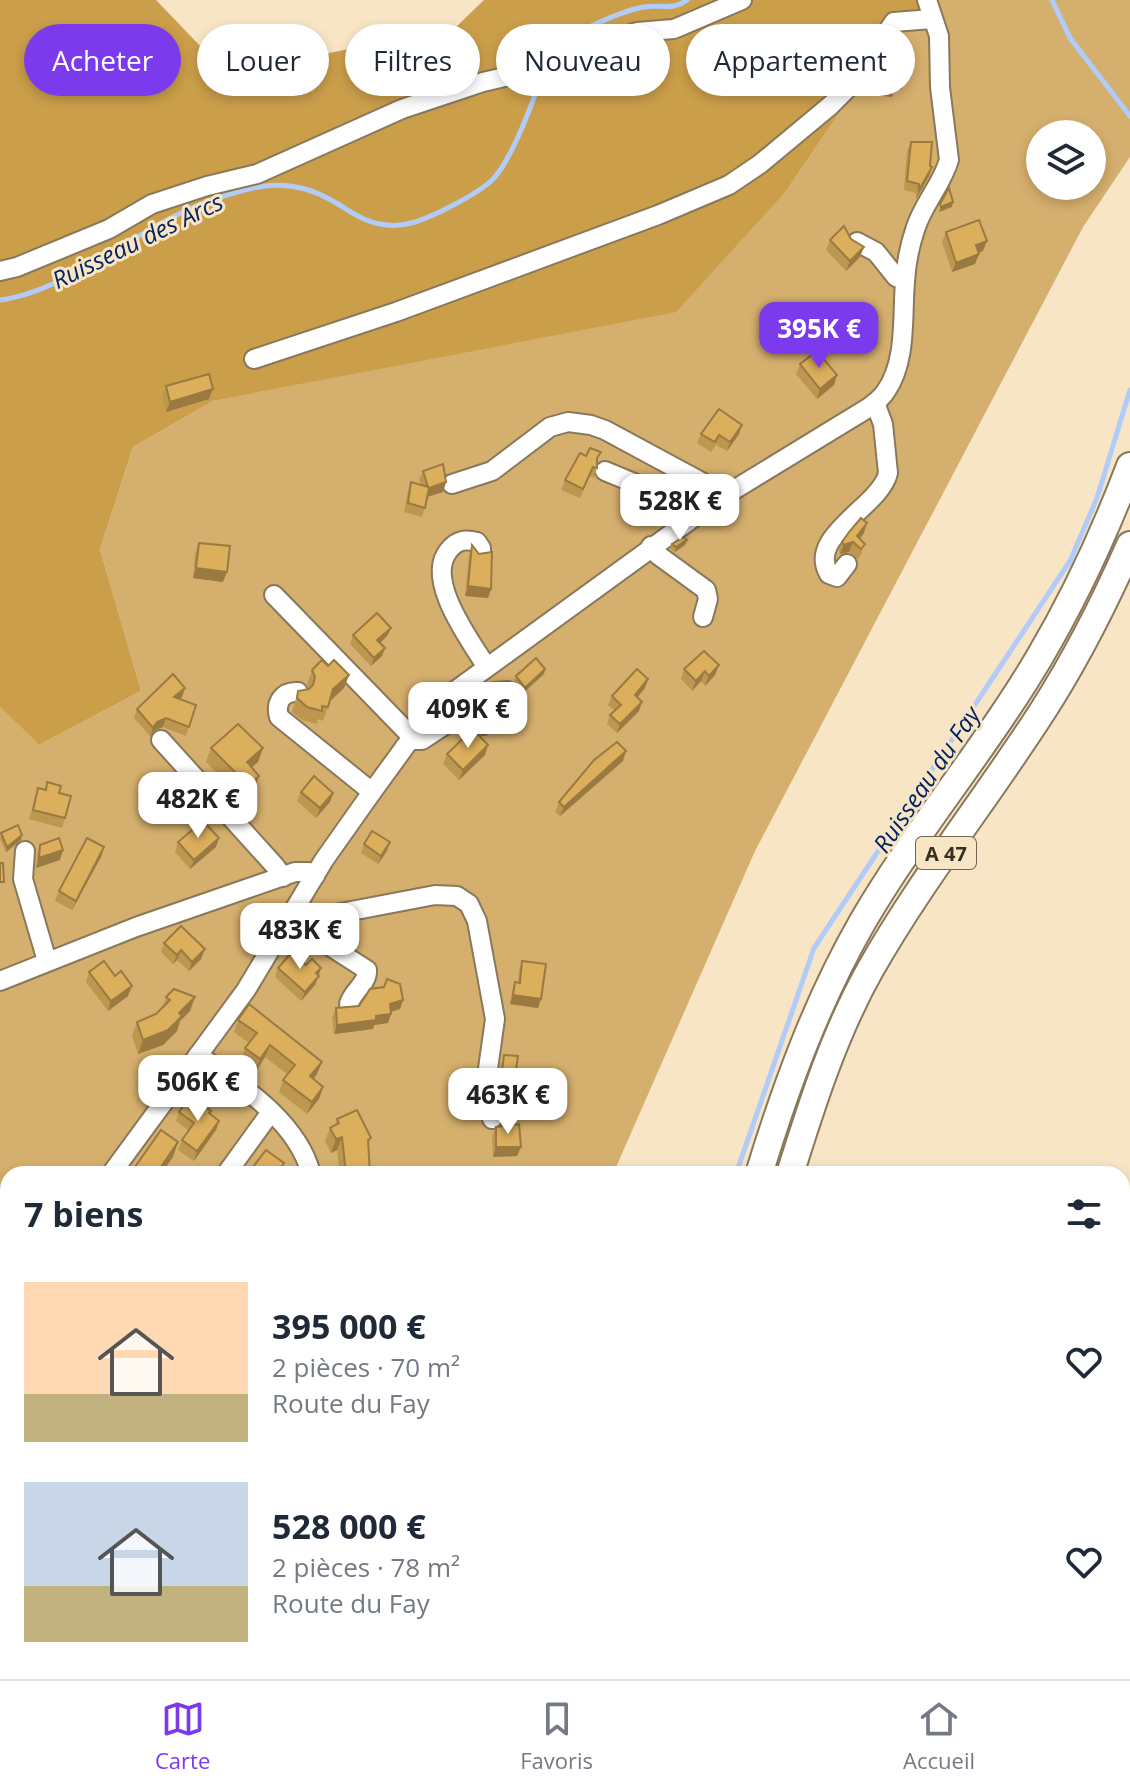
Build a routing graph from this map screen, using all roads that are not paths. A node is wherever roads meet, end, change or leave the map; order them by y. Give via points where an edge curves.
1 (742, 0) edge
2 (927, 0) edge
3 (932, 19) junction
4 (857, 242) edge
5 (0, 271) edge
6 (905, 280) junction
7 (254, 359) dead end
8 (875, 403) junction
9 (1130, 466) edge
10 (605, 471) dead end
11 (452, 484) dead end
12 (719, 499) junction
13 (701, 513) junction
14 (1130, 545) edge
15 (651, 546) junction
16 (481, 553) edge
17 (847, 564) dead end
18 (274, 595) dead end
19 (703, 617) dead end
20 (486, 666) junction
21 (298, 692) edge
22 (483, 725) dead end
23 (412, 737) junction
24 (161, 740) dead end
25 (372, 792) junction
26 (25, 851) dead end
27 (315, 876) junction
28 (283, 877) junction
29 (290, 917) junction
30 (47, 961) junction
31 (0, 981) edge
32 (349, 1004) edge
33 (198, 1055) junction
34 (271, 1112) junction
35 (492, 1119) dead end
36 (117, 1166) edge
37 (232, 1166) edge
38 (308, 1166) edge
39 (762, 1166) edge
40 (793, 1166) edge

1 - 5 street via 684,25 637,32 541,69 402,109 257,174 152,204 109,229
2 - 3 street
3 - 6 street via 939,36 949,160 916,225
3 - 7 street via 894,22 831,105 729,185 425,301
4 - 6 street
6 - 8 street via 894,376
8 - 12 street
8 - 17 street via 883,424 887,481 829,546 824,564 829,574 837,577
9 - 39 highway, A 47 via 1105,530 1038,659 844,956 791,1074
10 - 13 street via 687,498
11 - 12 street via 492,471 550,427 578,423 605,430 707,485
12 - 13 street
13 - 15 street
14 - 40 highway, A 47 via 1043,710 869,972 840,1030
15 - 19 street via 706,590
15 - 20 street
16 - 20 street via 477,542 455,543 444,556 441,575 447,599
18 - 23 street
20 - 23 street via 448,696
21 - 25 street via 282,697 279,717
22 - 23 street via 508,691 495,692 422,740
23 - 25 street
24 - 28 street
25 - 27 street
26 - 30 street via 23,879
27 - 28 street via 302,871
27 - 29 street
28 - 30 street
29 - 32 street via 367,970
29 - 33 street
29 - 35 street via 309,919 448,895 464,899 477,921 496,1026 485,1090
30 - 31 street
33 - 34 street
33 - 36 street
34 - 37 street
34 - 38 street via 301,1145

